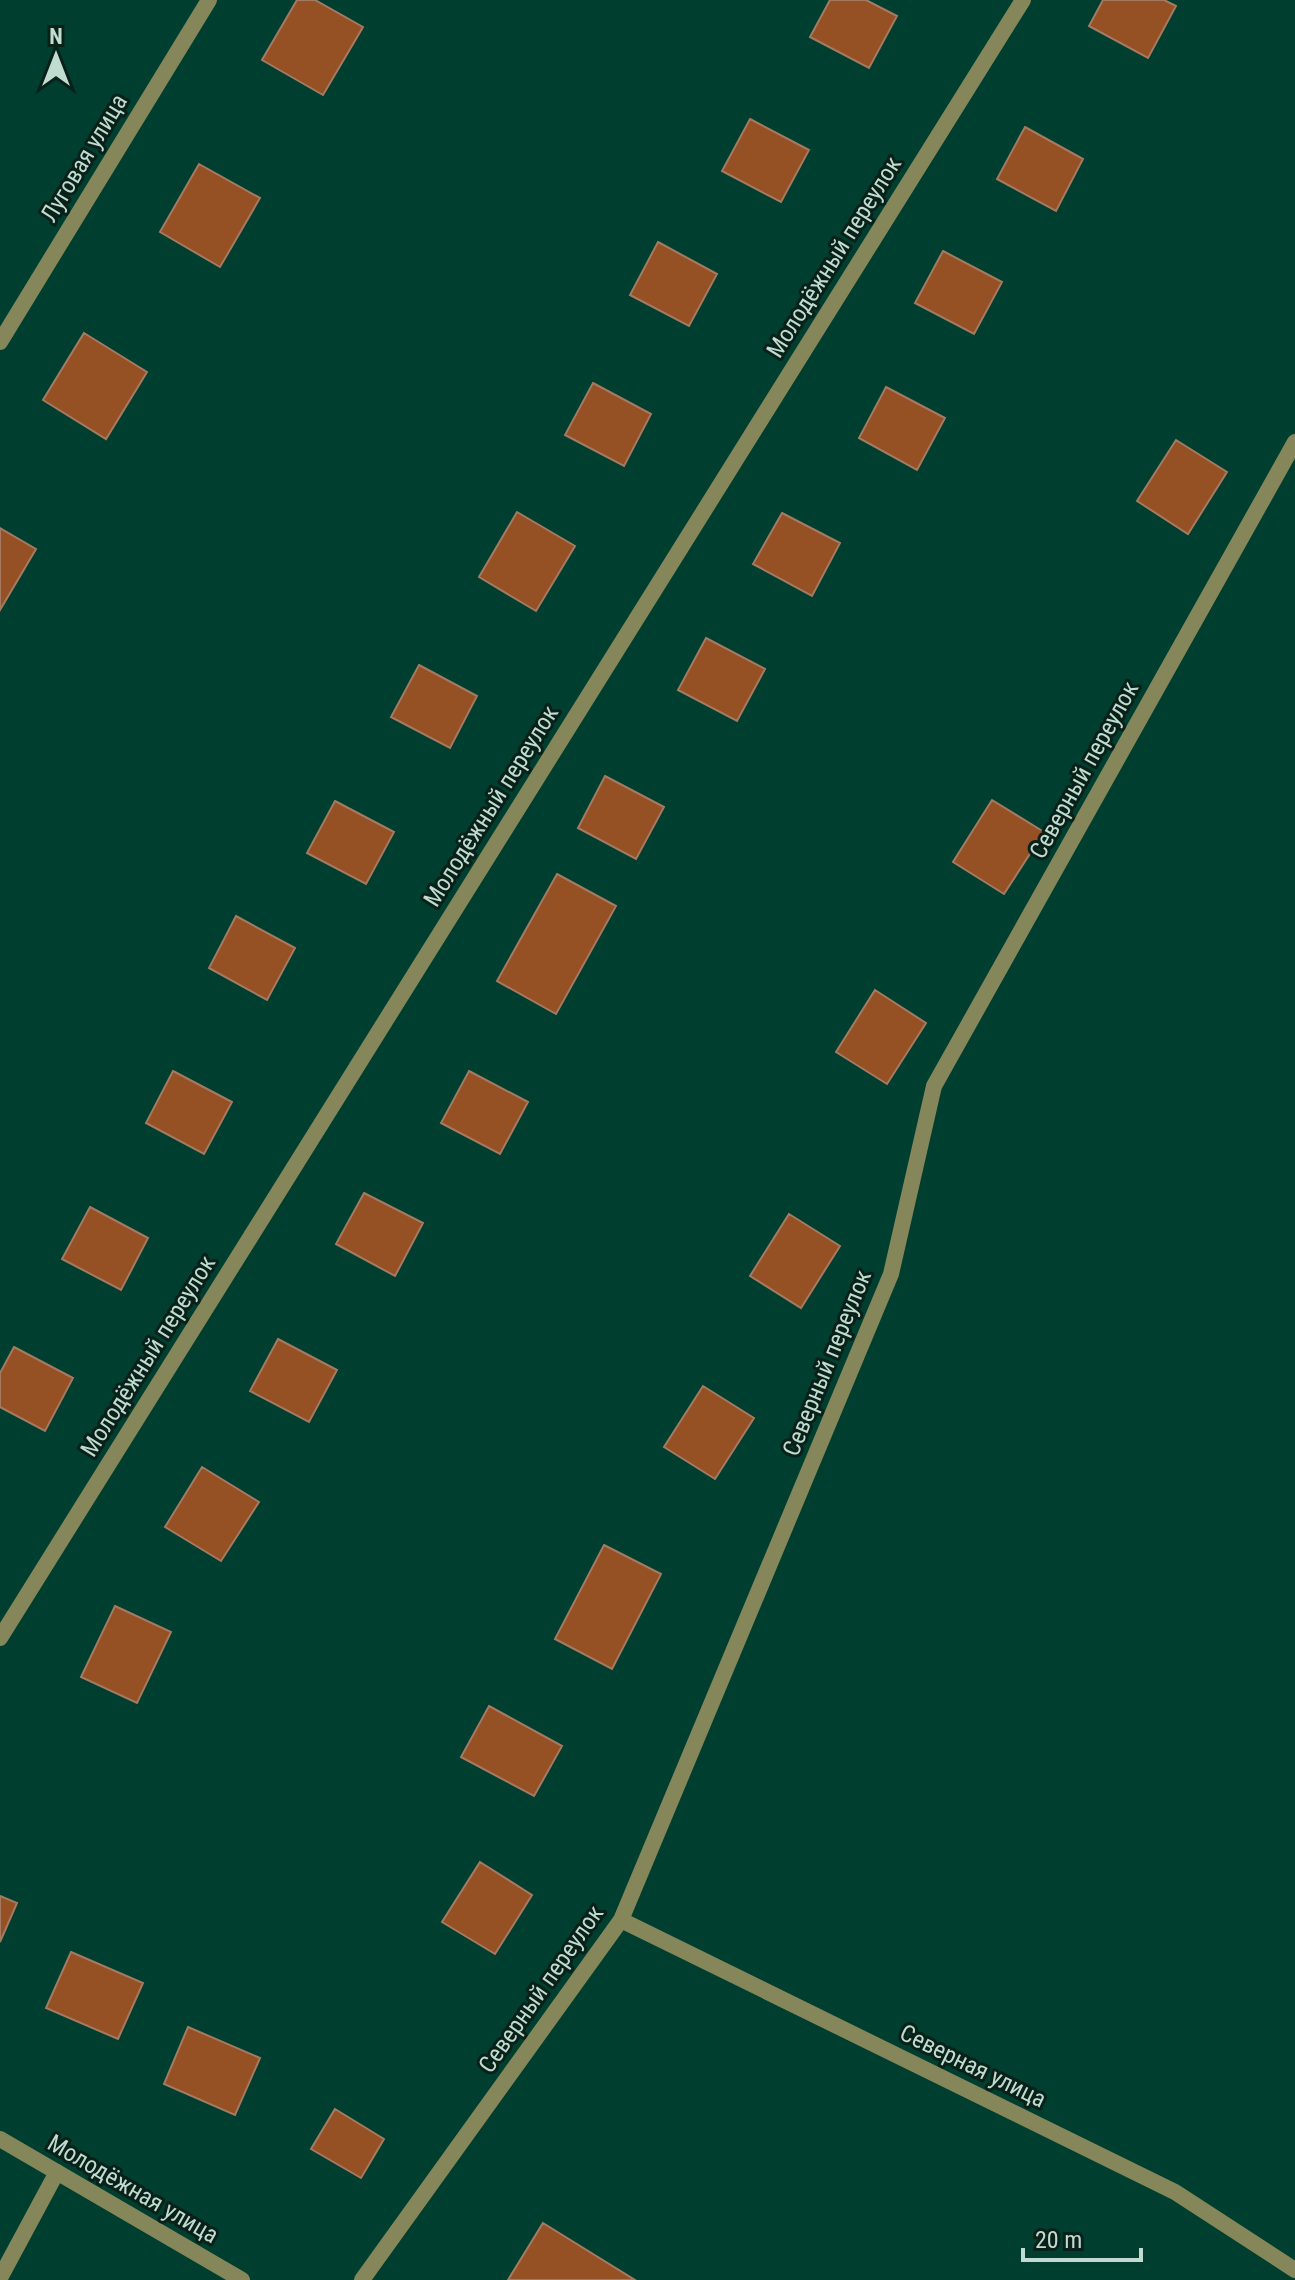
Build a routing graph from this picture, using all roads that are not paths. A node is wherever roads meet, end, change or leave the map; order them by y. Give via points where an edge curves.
1 (209, 0) edge
2 (1023, 0) edge
3 (0, 342) edge
4 (1295, 442) edge
5 (0, 1638) edge
6 (621, 1920) junction
7 (0, 2139) edge
8 (57, 2172) junction
9 (1295, 2270) edge
10 (0, 2278) edge
11 (242, 2280) edge
12 (362, 2280) edge

1 - 3 street, Луговая улица
2 - 5 street, Молодёжный переулок
4 - 6 street, Северный переулок via 934,1086 891,1274
6 - 9 street, Северная улица via 1175,2192
6 - 12 street, Северный переулок
7 - 8 street, Молодёжная улица
8 - 10 street
8 - 11 street, Молодёжная улица

